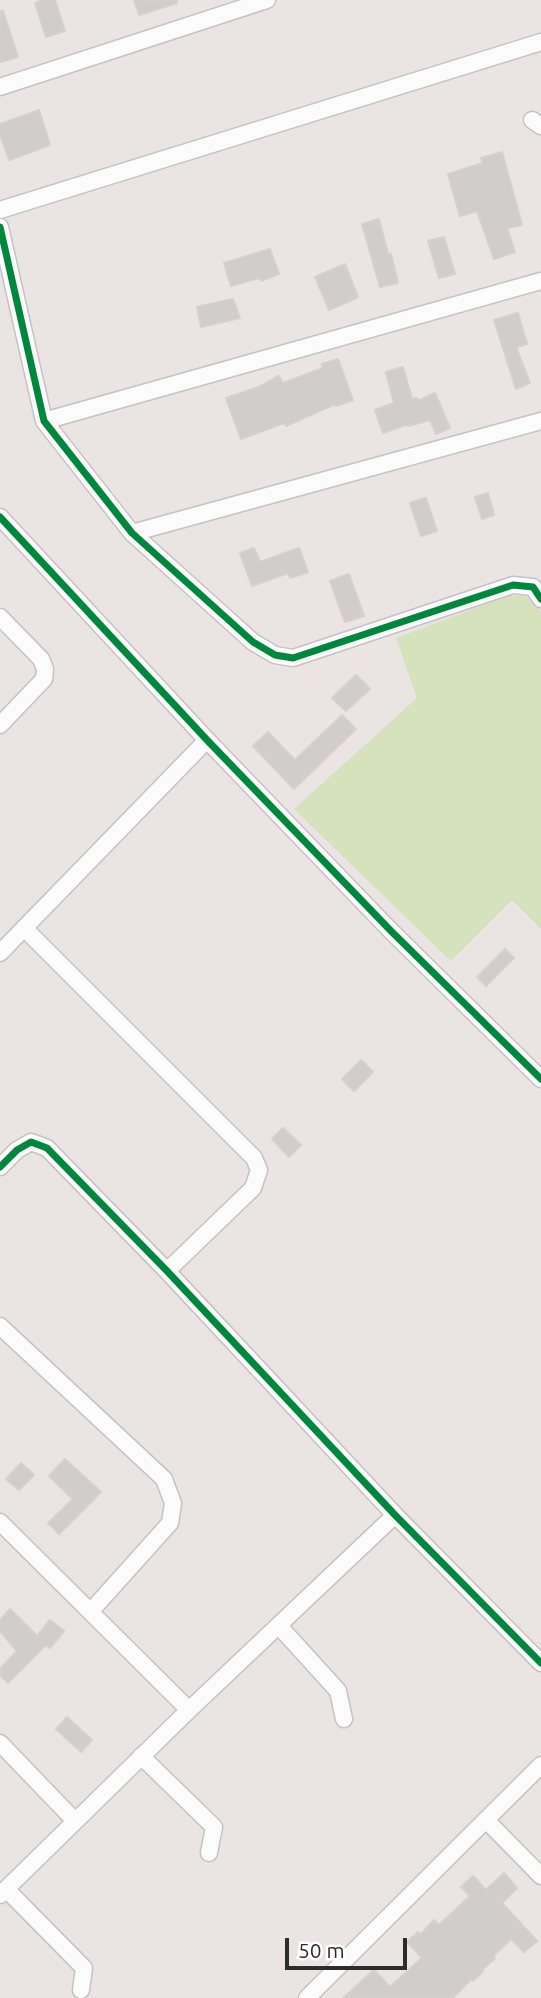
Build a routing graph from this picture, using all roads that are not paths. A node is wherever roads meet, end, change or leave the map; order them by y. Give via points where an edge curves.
1 (267, 0) edge
2 (541, 42) edge
3 (0, 88) edge
4 (0, 210) edge
5 (0, 227) edge
6 (541, 281) edge
7 (44, 421) junction
8 (541, 421) edge
9 (0, 517) edge
10 (132, 533) junction
11 (541, 598) edge
12 (0, 617) edge
13 (0, 725) edge
14 (207, 740) junction
15 (24, 928) junction
16 (0, 953) edge
17 (541, 1079) edge
18 (0, 1167) edge
19 (167, 1271) junction
20 (0, 1326) edge
21 (395, 1515) junction
22 (0, 1522) edge
23 (91, 1611) junction
24 (279, 1626) junction
25 (541, 1663) edge
26 (189, 1710) junction
27 (344, 1719) dead end
28 (0, 1744) edge
29 (141, 1756) junction
30 (541, 1765) edge
31 (486, 1820) junction
32 (75, 1821) junction
33 (209, 1853) dead end
34 (541, 1876) edge
35 (3, 1892) edge
36 (81, 1990) dead end
37 (307, 1998) edge

1 - 3 street
2 - 4 street
5 - 7 street
6 - 7 street
7 - 10 street
8 - 10 street
9 - 14 street
10 - 11 street via 253,642 293,659 513,585 533,587
12 - 13 street via 41,659 45,669 44,679
14 - 15 street
14 - 17 street
15 - 16 street
15 - 19 street via 254,1157 259,1171 253,1188
18 - 19 street via 31,1142 47,1148
19 - 21 street
20 - 23 street via 164,1479 173,1503 170,1524
21 - 24 street
21 - 25 street
22 - 23 street
23 - 26 street
24 - 26 street
24 - 27 street via 338,1691
26 - 29 street
28 - 32 street
29 - 32 street
29 - 33 street via 214,1828
30 - 31 street
31 - 34 street
31 - 37 street
32 - 35 street
35 - 36 street via 84,1968

